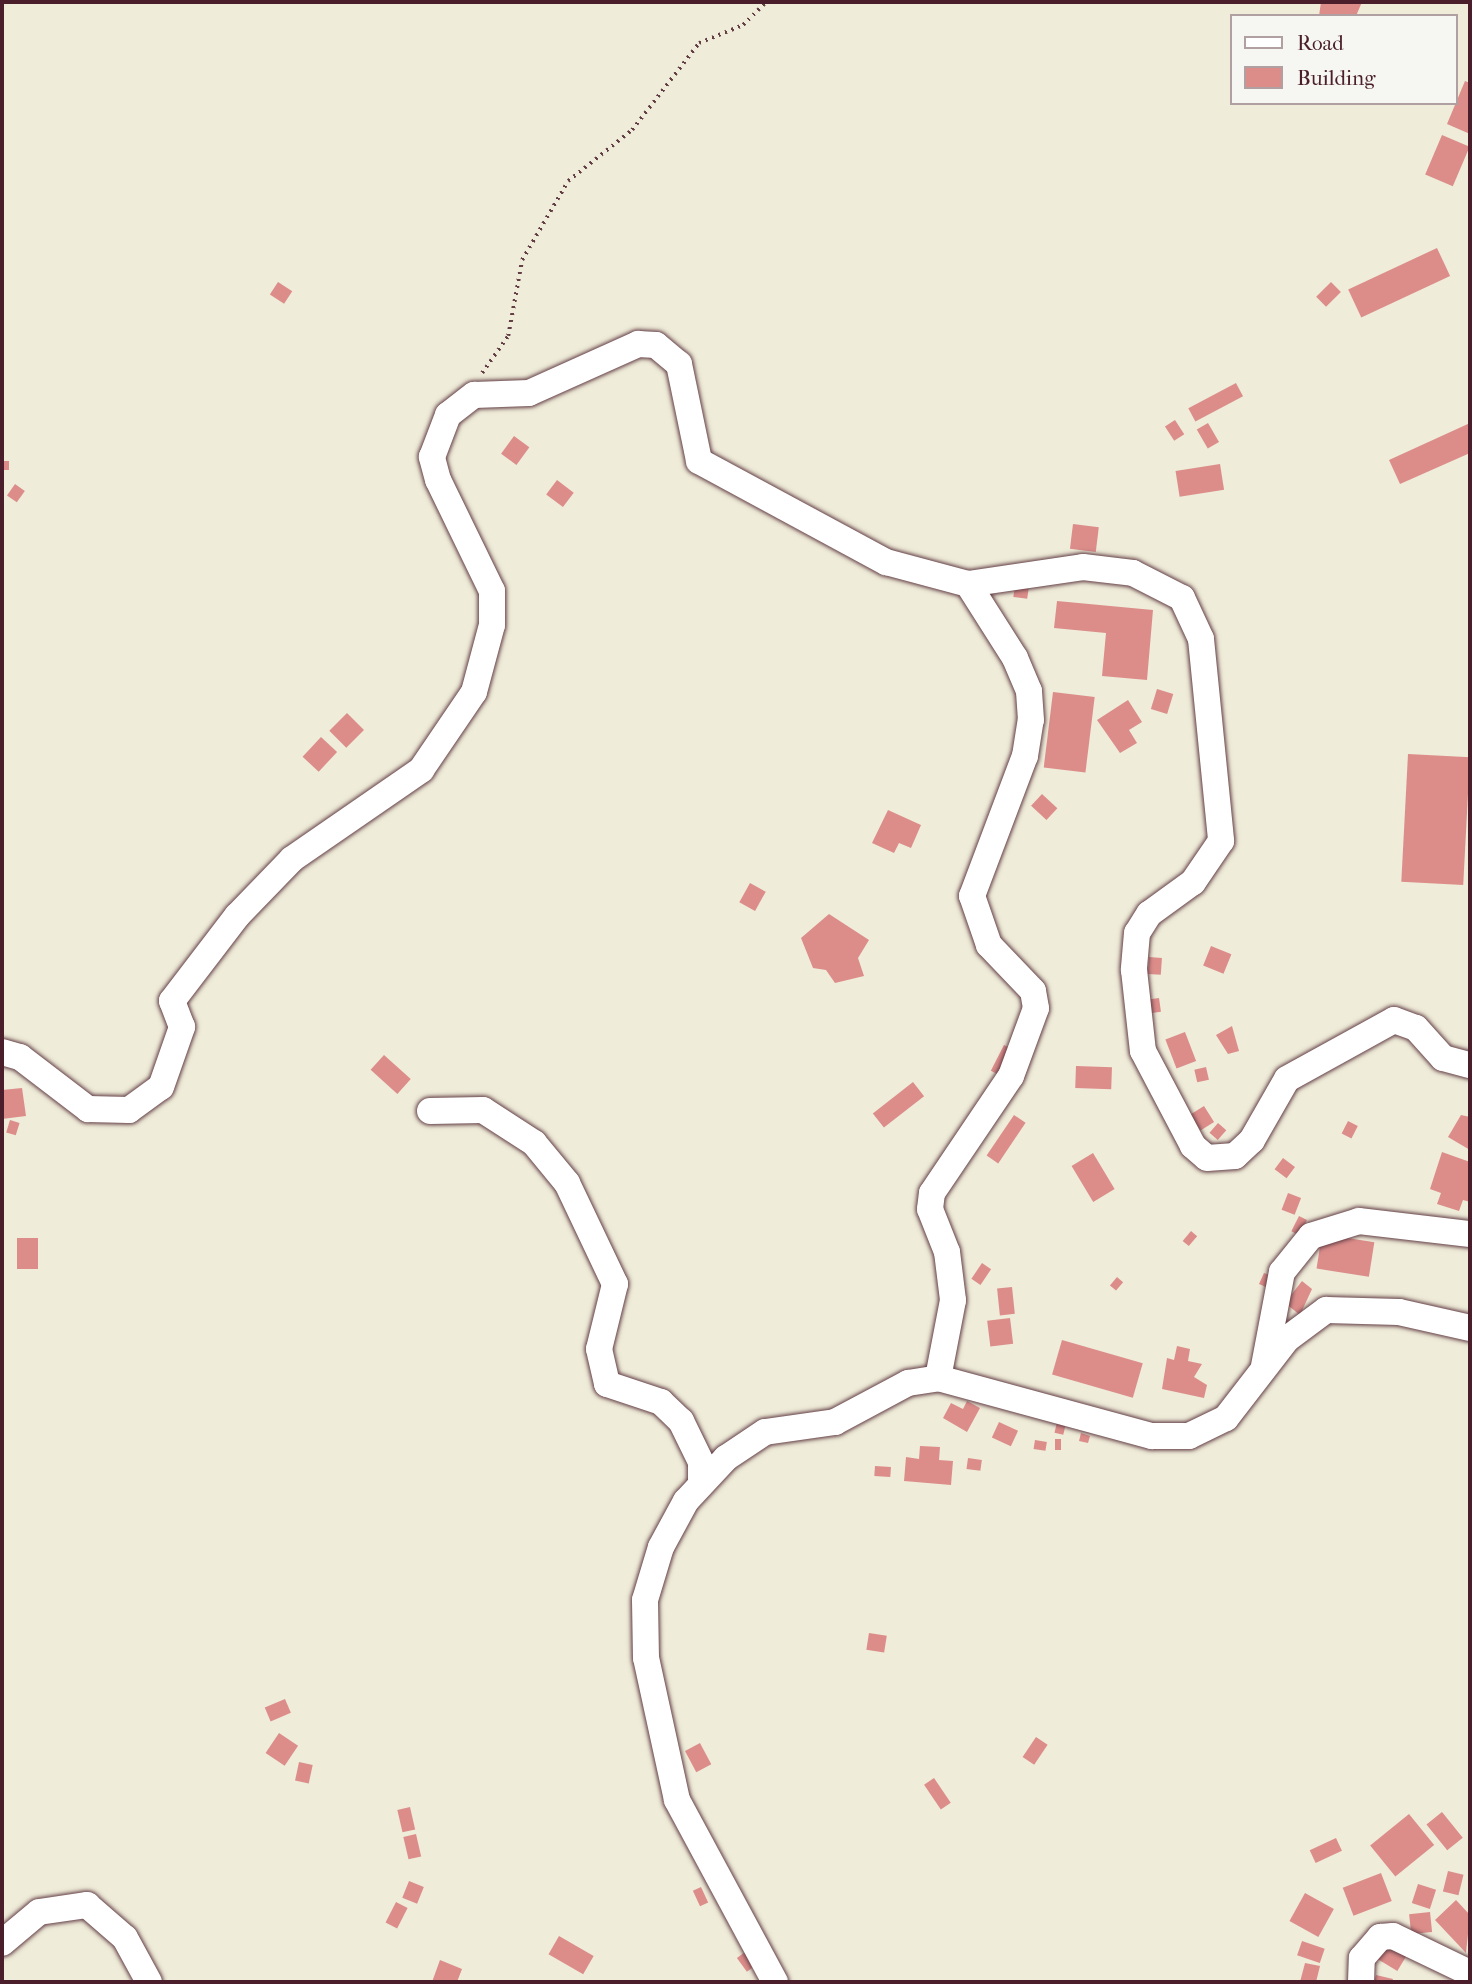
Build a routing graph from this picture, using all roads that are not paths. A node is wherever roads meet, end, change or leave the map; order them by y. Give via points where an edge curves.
1 (968, 584) junction
2 (2, 1052) edge
3 (1470, 1065) edge
4 (430, 1111) dead end
5 (1470, 1234) edge
6 (1470, 1328) edge
7 (1264, 1366) junction
8 (938, 1378) junction
9 (701, 1484) junction
10 (2, 1943) edge
11 (1470, 1973) edge
12 (149, 1982) edge
13 (775, 1982) edge
14 (1361, 1982) edge

1 - 2 street via 886,562 715,474 699,461 692,441 679,364 656,345 605,355 529,393 474,395 448,415 432,457 457,526 492,591 494,608 483,667 449,735 397,791 292,859 237,916 172,1001 183,1027 161,1087 148,1099 113,1113 88,1109 20,1057
1 - 3 street via 1083,567 1133,573 1167,586 1192,613 1201,639 1221,841 1194,882 1149,914 1137,933 1134,970 1143,1051 1193,1146 1207,1158 1235,1156 1252,1140 1287,1079 1394,1020 1416,1028 1443,1058
1 - 8 street via 1015,658 1029,691 1031,720 1026,756 972,896 989,945 1032,991 1037,1008 1011,1076 932,1193 930,1209 947,1252 953,1300
4 - 9 street via 483,1110 534,1143 567,1183 615,1284 598,1349 607,1384 661,1402 681,1421 701,1462
5 - 7 street via 1359,1221 1311,1236 1282,1272
6 - 7 street via 1399,1312 1326,1310 1301,1326
7 - 8 street via 1226,1418 1189,1436 1171,1437
8 - 9 street via 908,1383 835,1422 765,1432
9 - 13 street via 673,1523 653,1570 644,1621 646,1658 677,1800
10 - 12 street via 39,1912 87,1905 125,1938
11 - 14 street via 1393,1937 1380,1937 1362,1958

